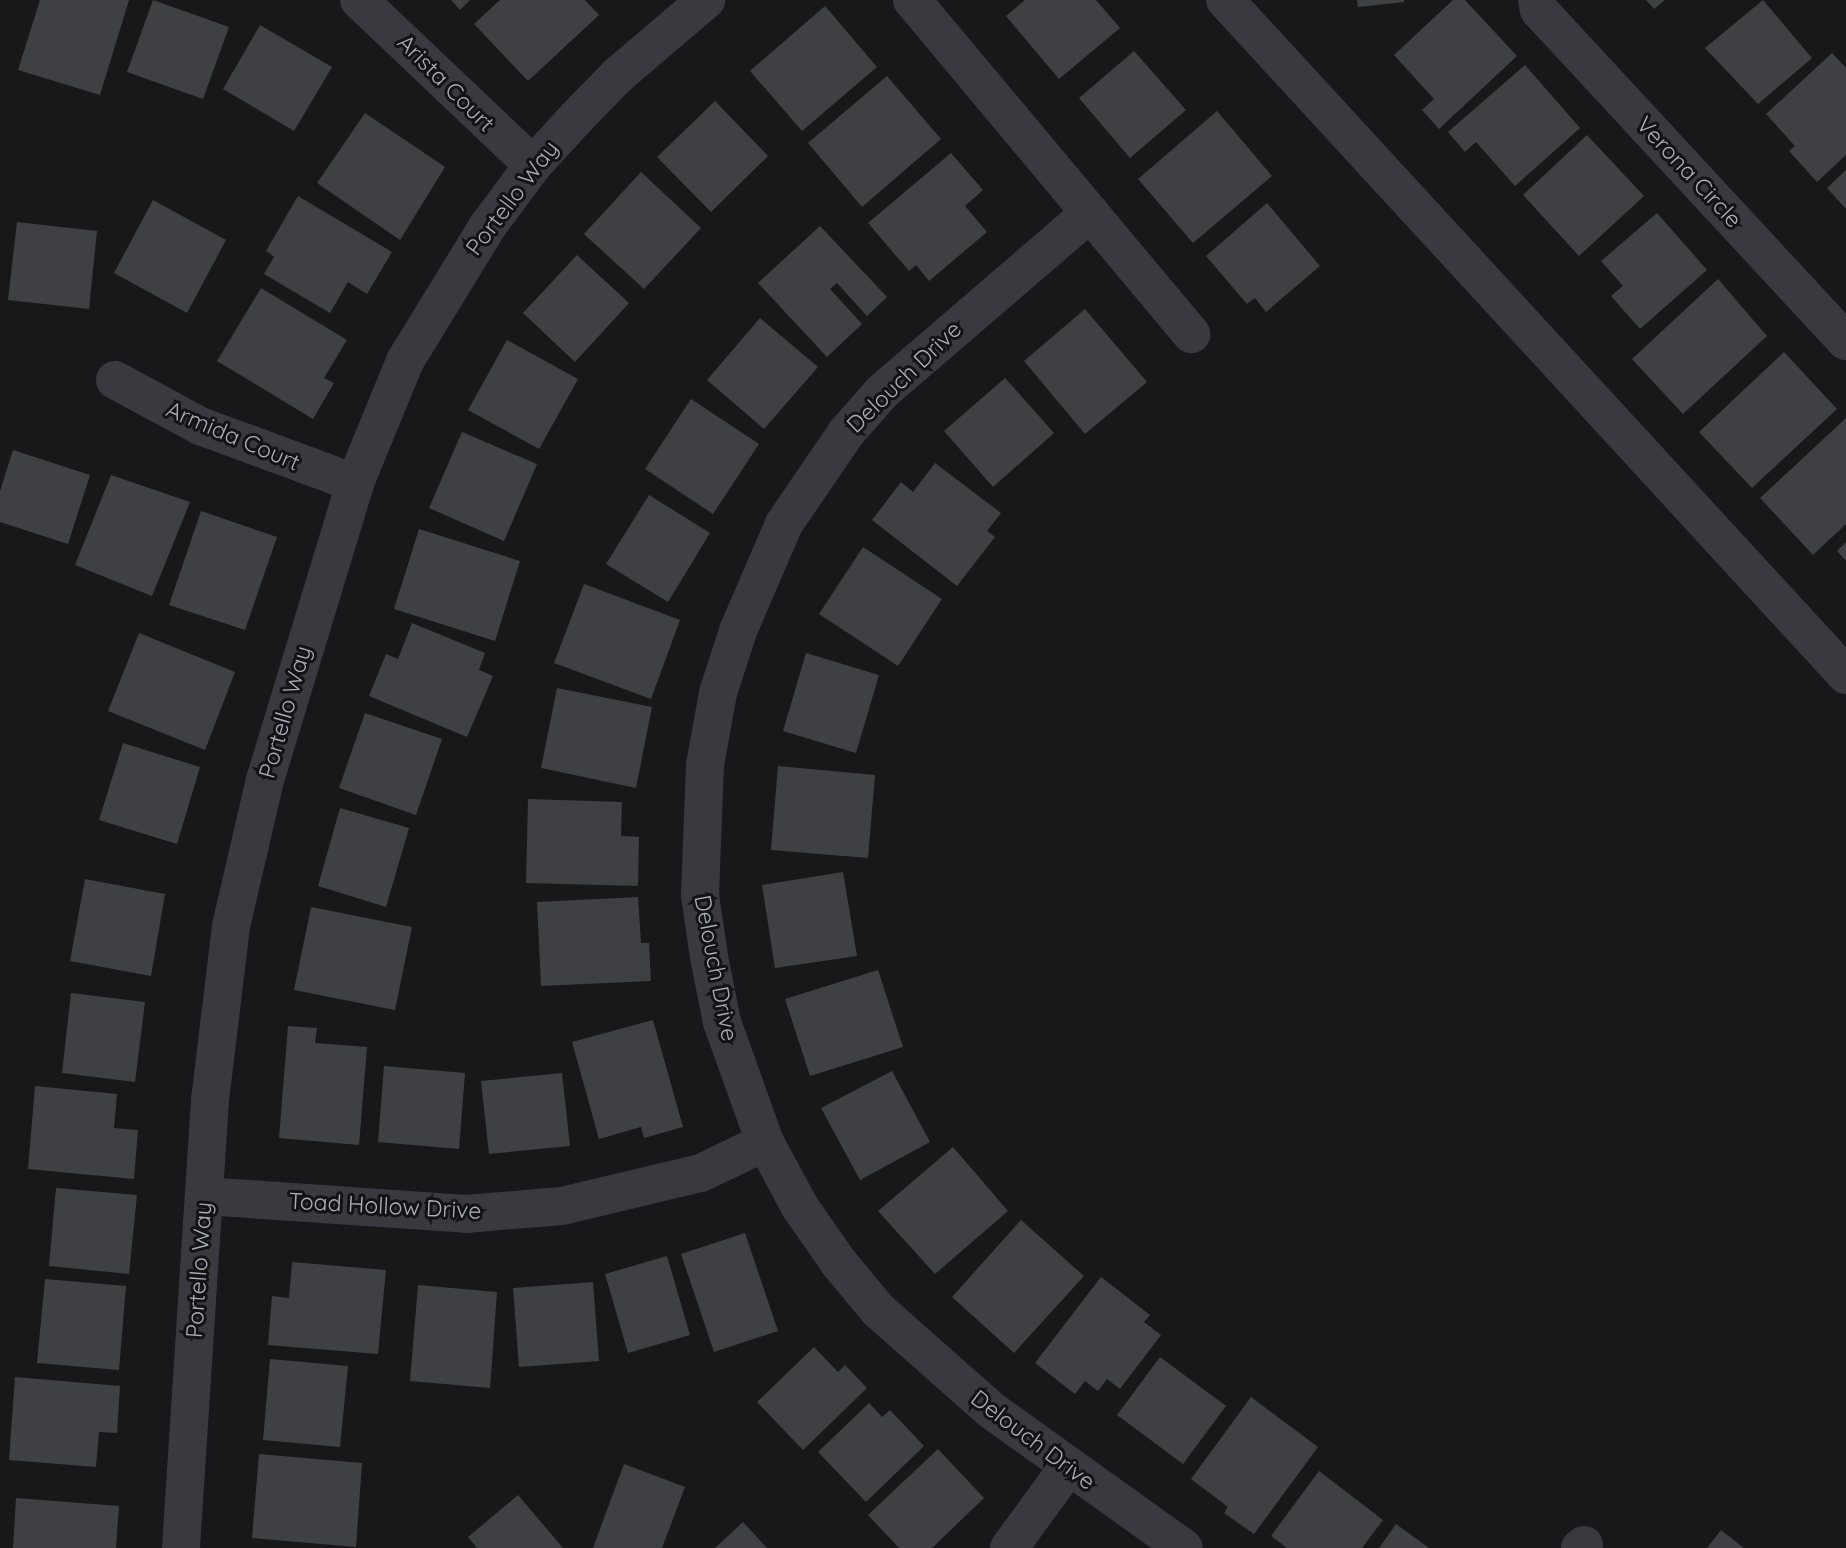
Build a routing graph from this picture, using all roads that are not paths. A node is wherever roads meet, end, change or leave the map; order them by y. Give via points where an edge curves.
1 (359, 0) edge
2 (706, 0) edge
3 (912, 0) edge
4 (1225, 0) edge
5 (1537, 0) edge
6 (533, 165) junction
7 (1090, 213) junction
8 (1191, 334) dead end
9 (1846, 341) edge
10 (115, 380) dead end
11 (355, 482) junction
12 (1846, 675) edge
13 (765, 1142) junction
14 (204, 1196) junction
15 (1068, 1467) junction
16 (181, 1548) edge
17 (1009, 1548) edge
18 (1184, 1548) edge

1 - 6 street, Arista Court
2 - 6 street, Portello Way via 618,75
3 - 7 street
4 - 12 street
5 - 9 street, Verona Circle via 1539,10
6 - 11 street, Portello Way via 443,292 380,416
7 - 8 street
7 - 13 street, Delouch Drive via 925,351 846,433 784,524 738,631 718,693 705,765 700,895 722,1021
10 - 11 street, Armida Court via 200,426
11 - 14 street, Portello Way via 245,855 218,1015
13 - 14 street, Toad Hollow Drive via 701,1173 562,1206 466,1214
13 - 15 street, Delouch Drive via 800,1207 878,1310 990,1410
14 - 16 street, Portello Way
15 - 17 street
15 - 18 street, Delouch Drive

